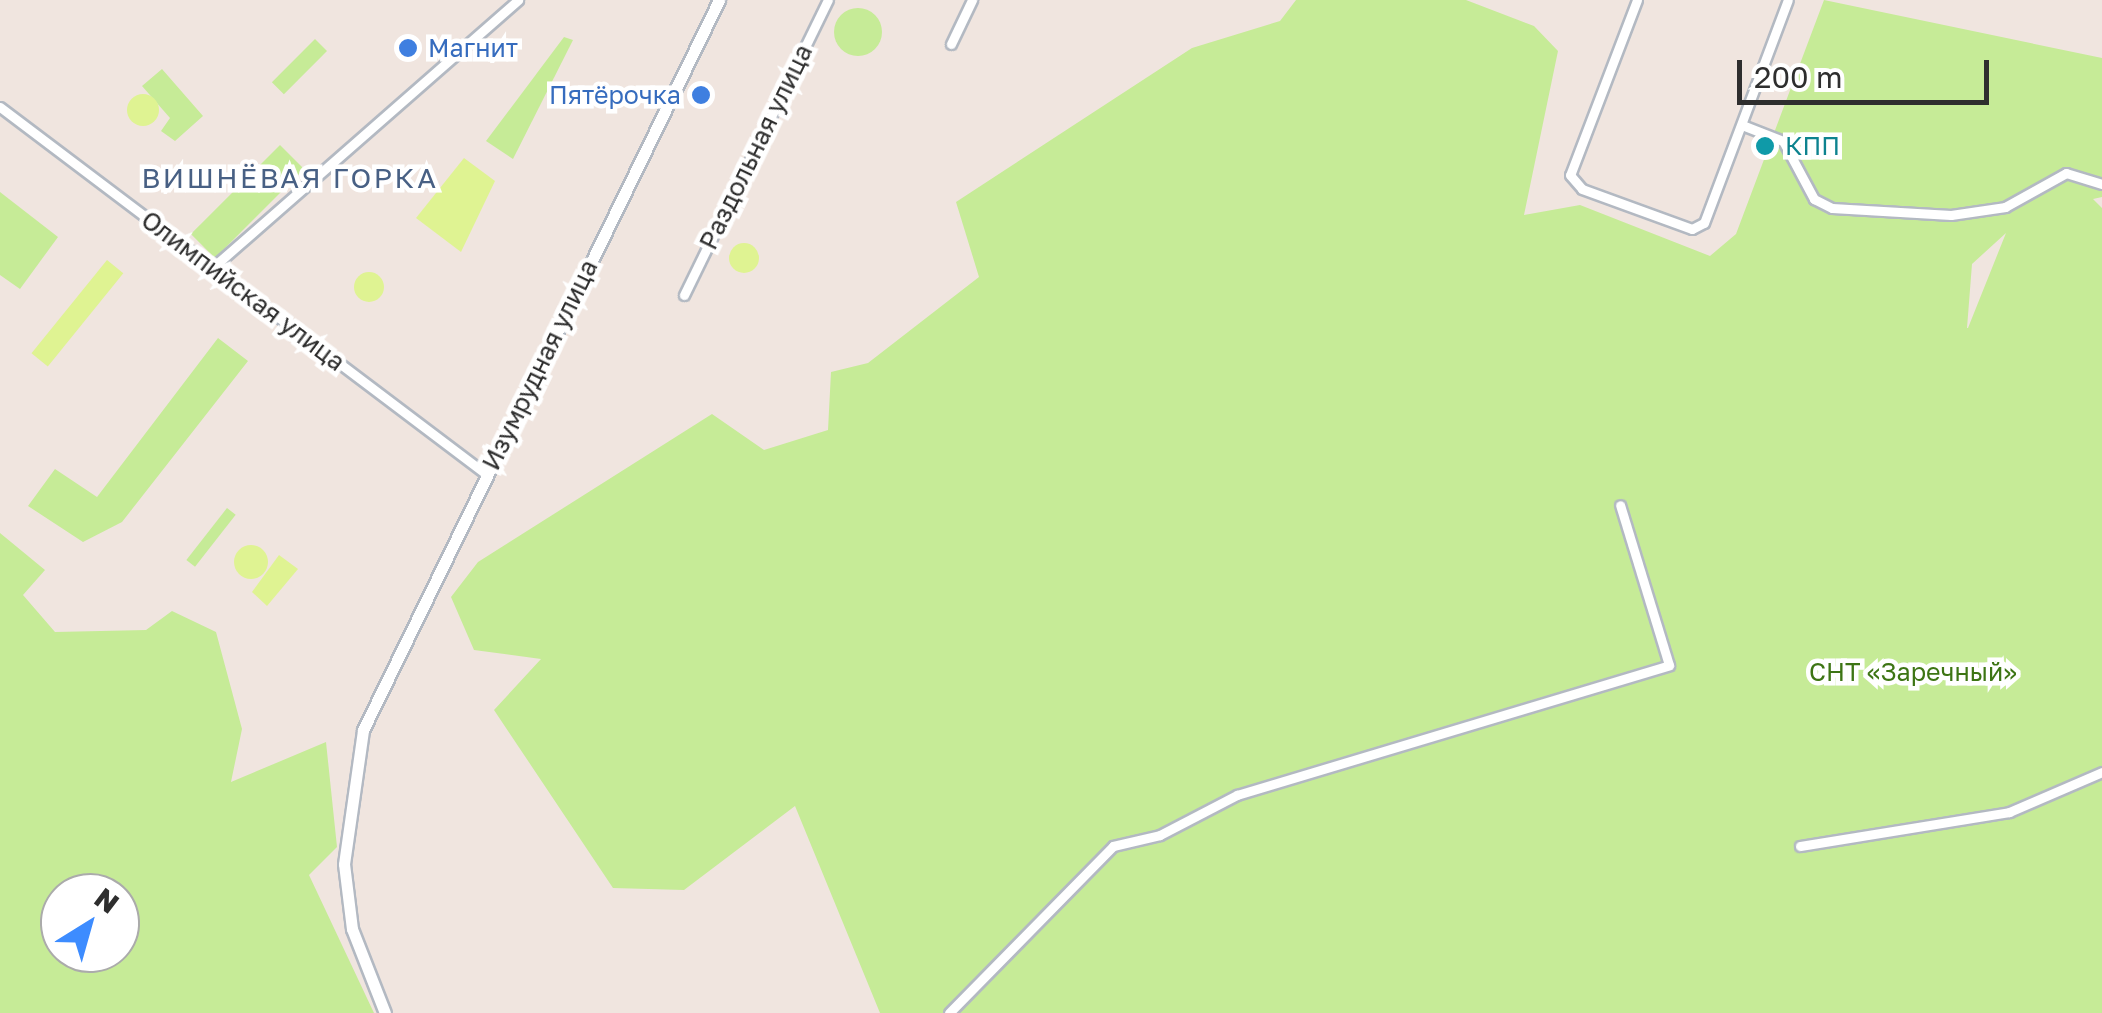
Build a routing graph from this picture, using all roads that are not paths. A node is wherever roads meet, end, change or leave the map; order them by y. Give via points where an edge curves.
1 (518, 0) edge
2 (718, 0) edge
3 (828, 0) edge
4 (972, 0) edge
5 (1636, 0) edge
6 (1788, 0) edge
7 (951, 44) dead end
8 (0, 108) edge
9 (1742, 125) junction
10 (2102, 184) edge
11 (212, 268) junction
12 (684, 295) dead end
13 (486, 474) junction
14 (1620, 505) dead end
15 (2102, 772) edge
16 (1800, 846) dead end
17 (385, 1013) edge
18 (950, 1013) edge

1 - 11 street
2 - 13 street, Изумрудная улица
3 - 12 street, Раздольная улица
4 - 7 street
5 - 9 street via 1570,175 1582,188 1692,229 1704,223
6 - 9 street
8 - 11 street, Олимпийская улица
9 - 10 street via 1782,141 1814,199 1832,208 1951,215 2005,207 2066,174
11 - 13 street, Олимпийская улица
13 - 17 street, Изумрудная улица via 363,730 344,864 352,929
14 - 18 street via 1668,665 1237,795 1160,835 1113,846
15 - 16 street via 2009,812

